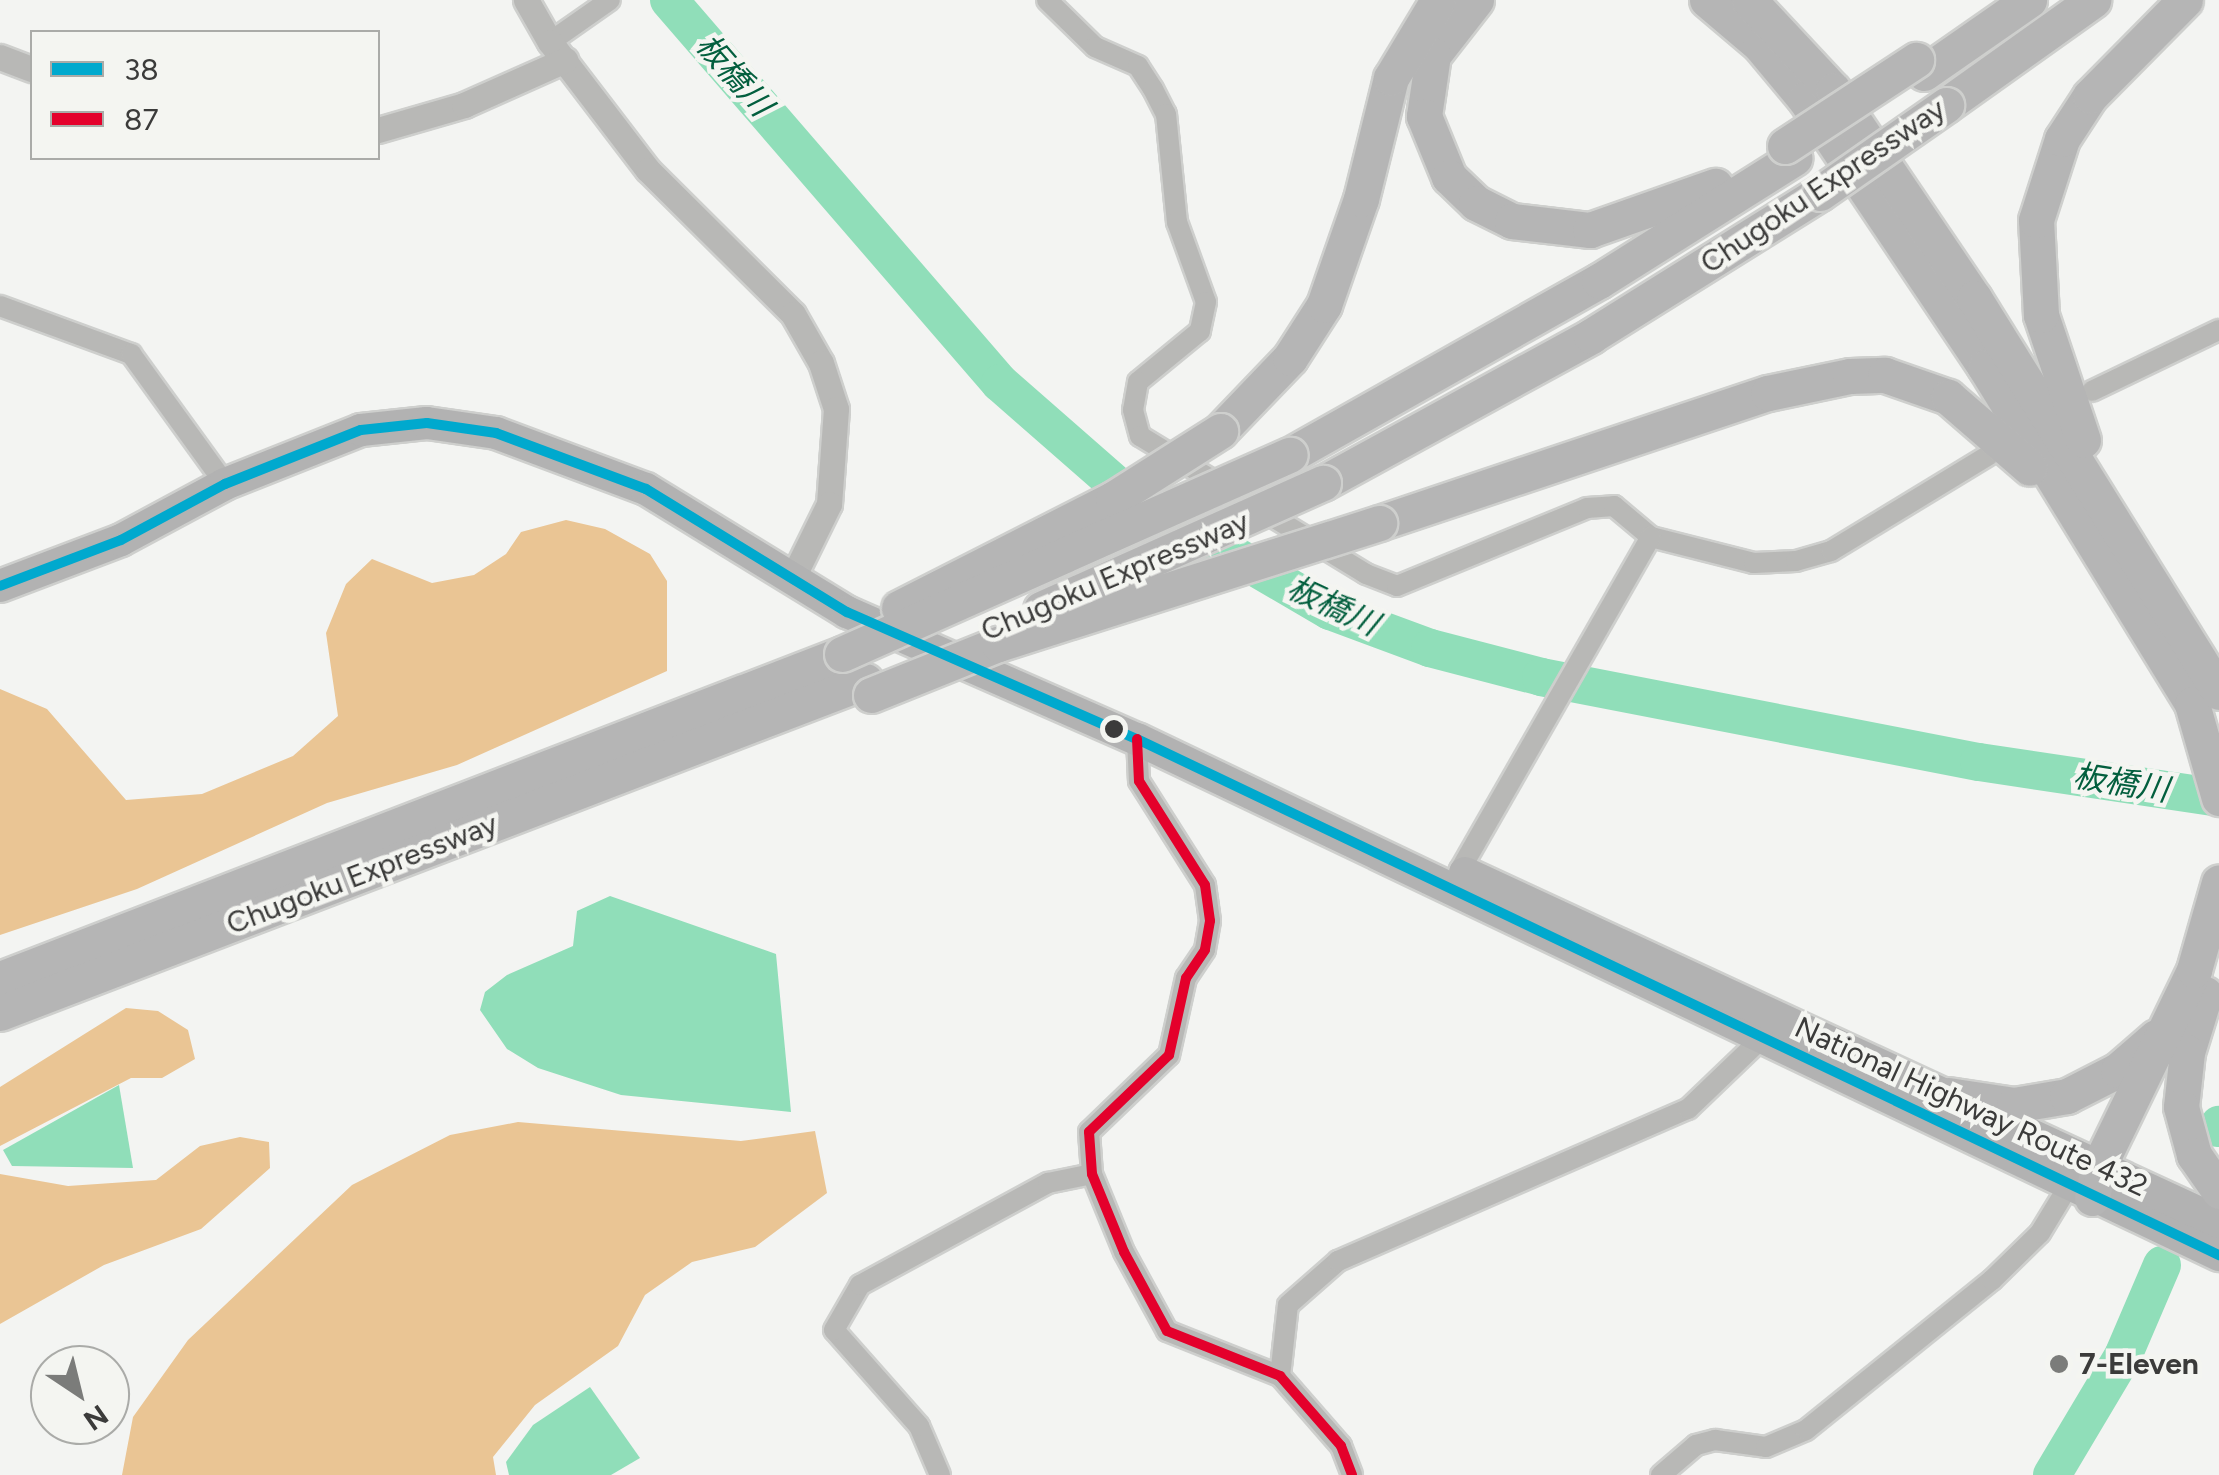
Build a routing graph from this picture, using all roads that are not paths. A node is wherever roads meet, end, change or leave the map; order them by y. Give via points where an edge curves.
1 (526, 0) edge
2 (610, 0) edge
3 (1047, 0) edge
4 (1438, 0) edge
5 (1476, 0) edge
6 (1707, 0) edge
7 (1749, 0) edge
8 (2007, 0) edge
9 (2029, 0) edge
10 (2093, 0) edge
11 (2185, 0) edge
12 (557, 51) junction
13 (0, 56) edge
14 (1920, 67) junction
15 (30, 68) edge
16 (380, 129) edge
17 (1790, 152) junction
18 (0, 306) edge
19 (2219, 330) edge
20 (2092, 391) dead end
21 (1989, 454) dead end
22 (225, 484) junction
23 (2100, 525) junction
24 (1651, 537) junction
25 (794, 575) junction
26 (0, 586) edge
27 (836, 648) junction
28 (868, 688) junction
29 (2219, 692) edge
30 (1138, 739) junction
31 (2219, 798) edge
32 (1460, 870) junction
33 (2219, 882) edge
34 (2219, 955) edge
35 (0, 979) edge
36 (2188, 1012) junction
37 (0, 1013) edge
38 (1761, 1039) junction
39 (1948, 1095) junction
40 (1092, 1174) junction
41 (2093, 1182) junction
42 (2219, 1190) edge
43 (2219, 1222) edge
44 (2219, 1255) edge
45 (1280, 1376) junction
46 (940, 1475) edge
47 (1352, 1475) edge
48 (1661, 1475) edge

1 - 12 street
2 - 12 street
3 - 24 street via 1095,47 1138,66 1166,114 1177,222 1206,302 1200,330 1138,382 1133,410 1140,436 1366,574 1398,586 1587,508 1614,506
4 - 27 highway, bridge via 1391,78 1361,199 1324,306 1290,358 1220,432 1113,499
5 - 17 highway via 1433,55 1424,116 1449,177 1476,203 1512,222 1590,230 1685,202
6 - 23 highway via 1760,45 1806,99
7 - 23 highway via 1832,90
8 - 14 highway
9 - 14 highway, Chugoku Expressway
10 - 28 highway, Chugoku Expressway, bridge via 1820,193 1591,336 1323,483
11 - 23 highway via 2090,96 2062,139 2036,220 2041,315
12 - 16 street via 464,106
12 - 25 street via 648,170 793,314 821,363 836,409 829,504
13 - 15 street
14 - 17 highway, Chugoku Expressway
17 - 27 highway, Chugoku Expressway, bridge via 1599,281 1290,455
18 - 22 street via 131,354
19 - 20 street
21 - 24 street via 1831,552 1796,561 1754,563
22 - 25 highway, National Highway Route 432 via 361,430 427,424 496,432 646,489
22 - 26 highway, National Highway Route 432 via 121,540
23 - 28 highway, bridge via 1974,413 1885,375 1768,393
23 - 29 highway
23 - 31 highway via 2205,732
24 - 32 street
25 - 30 highway, National Highway Route 432 via 847,612
25 - 32 highway, National Highway Route 432 via 1154,724
27 - 35 highway, Chugoku Expressway
28 - 37 highway, Chugoku Expressway
30 - 38 highway, National Highway Route 432
30 - 40 street via 1139,781 1205,886 1210,922 1206,950 1186,978 1169,1055 1089,1132
32 - 39 highway, National Highway Route 432
33 - 36 highway
34 - 36 highway
36 - 39 highway via 2092,1086 2026,1104
36 - 41 highway
36 - 42 highway via 2184,1131
38 - 41 highway, National Highway Route 432
38 - 45 street via 1688,1109 1338,1261 1288,1306
39 - 41 highway, National Highway Route 432
40 - 45 street via 1167,1331
40 - 46 street via 1048,1183 860,1284 834,1330 919,1426
41 - 43 highway, National Highway Route 432
41 - 44 highway, National Highway Route 432
41 - 48 street via 1992,1280 1806,1430 1766,1446 1696,1445
45 - 47 street via 1341,1446

